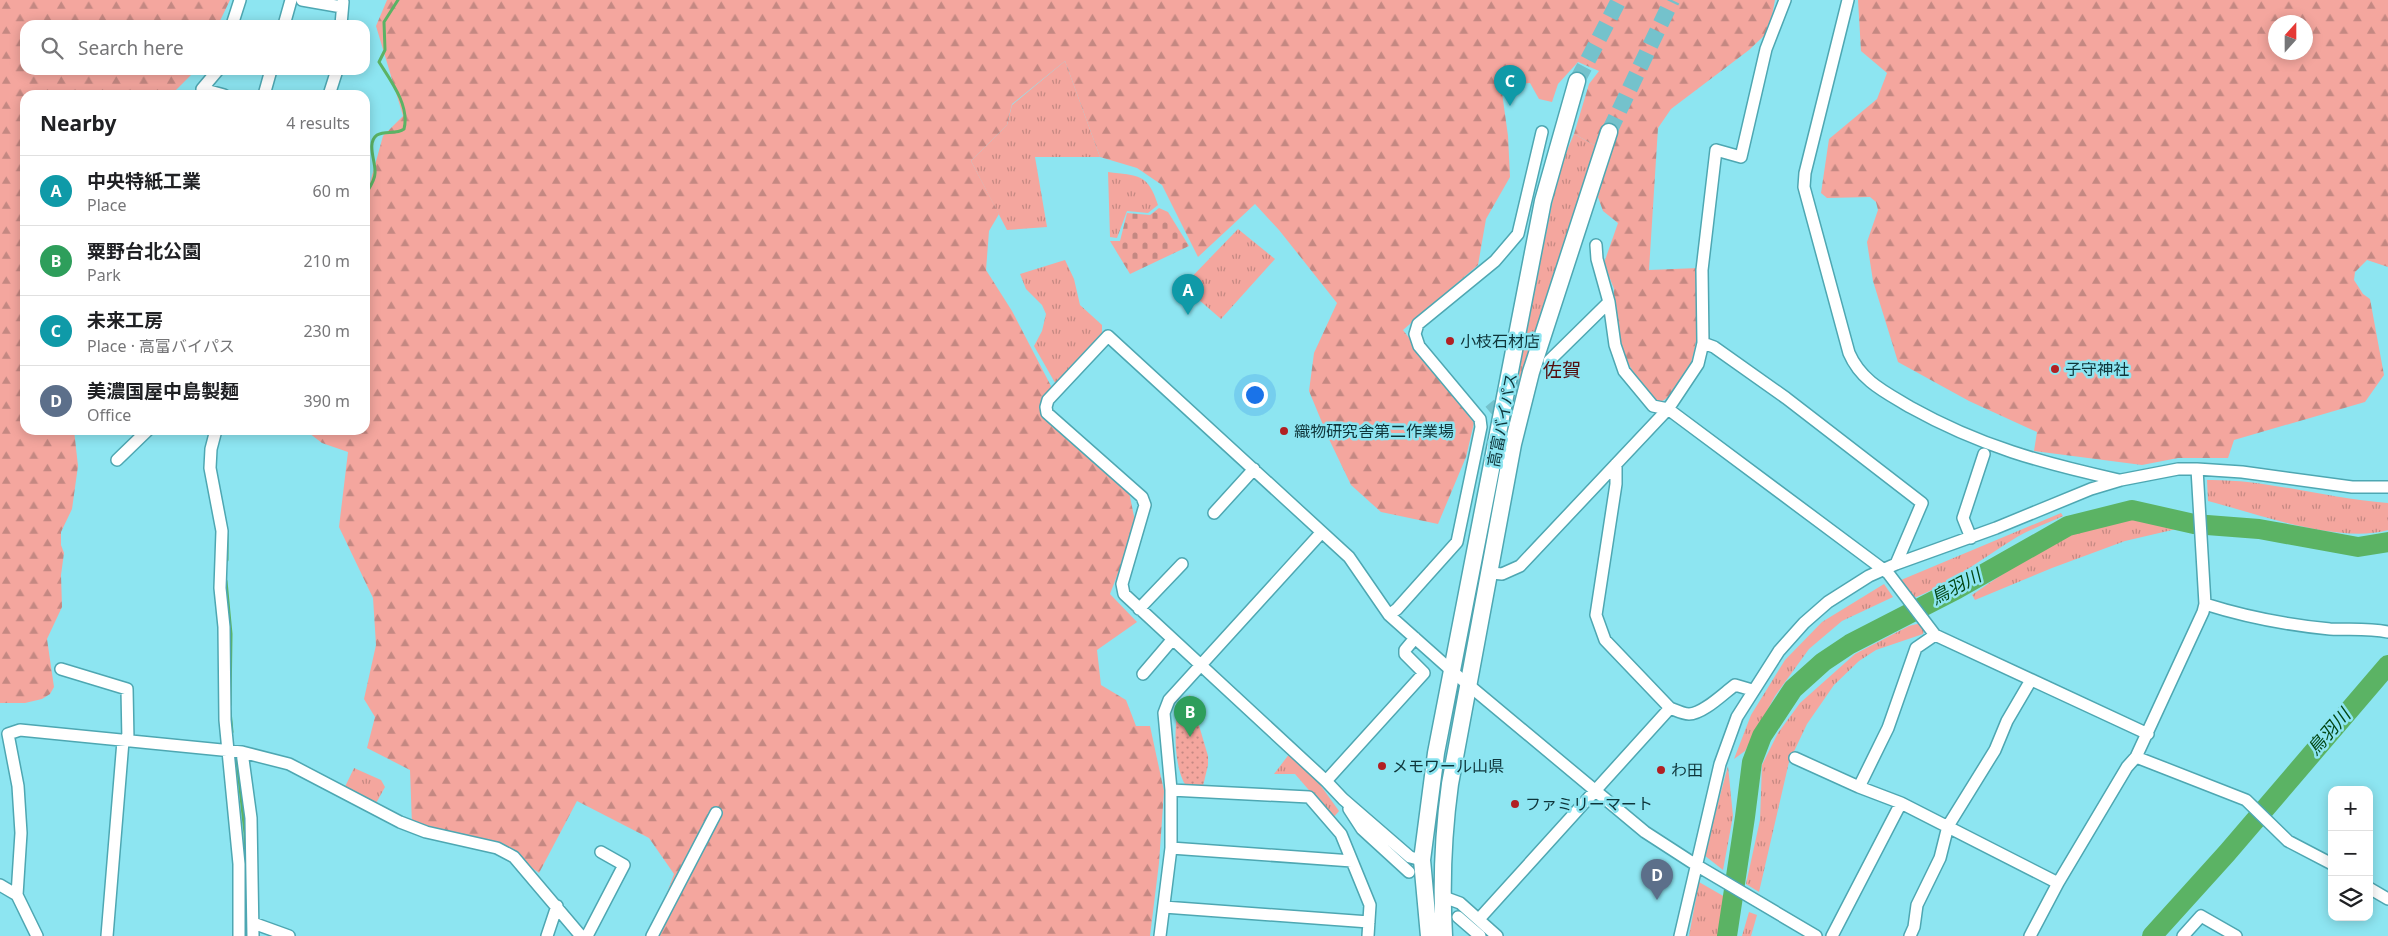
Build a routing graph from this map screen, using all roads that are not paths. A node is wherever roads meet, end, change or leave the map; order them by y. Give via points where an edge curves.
1 (240, 0) edge
2 (291, 0) edge
3 (302, 0) edge
4 (1785, 0) edge
5 (1848, 0) edge
6 (343, 4) edge
7 (234, 20) edge
8 (285, 20) edge
9 (341, 20) edge
10 (214, 75) edge
11 (270, 75) edge
12 (335, 75) edge
13 (1577, 81) tunnel mouth
14 (201, 90) edge
15 (265, 90) edge
16 (330, 90) edge
17 (1542, 132) dead end
18 (1609, 132) tunnel mouth
19 (1596, 245) dead end
20 (1609, 302) junction
21 (1703, 343) junction
22 (1549, 361) tunnel mouth
23 (1668, 409) junction
24 (143, 435) edge
25 (215, 435) edge
26 (1984, 454) dead end
27 (117, 460) dead end
28 (1616, 464) junction
29 (1254, 469) junction
30 (2197, 471) junction
31 (2121, 480) junction
32 (2388, 487) edge
33 (1214, 513) dead end
34 (1321, 532) junction
35 (1971, 538) junction
36 (1182, 564) dead end
37 (1896, 564) junction
38 (1886, 572) junction
39 (1491, 573) junction
40 (2205, 604) junction
41 (1139, 608) junction
42 (1388, 615) junction
43 (1932, 630) junction
44 (2388, 632) edge
45 (1414, 638) junction
46 (1172, 640) junction
47 (1200, 666) junction
48 (60, 669) dead end
49 (1453, 672) junction
50 (1143, 674) dead end
51 (2031, 680) junction
52 (1468, 683) junction
53 (1752, 690) junction
54 (1670, 708) junction
55 (2148, 734) junction
56 (126, 741) junction
57 (228, 751) junction
58 (242, 752) junction
59 (2136, 757) junction
60 (1795, 758) dead end
61 (1326, 781) junction
62 (1859, 787) junction
63 (1172, 790) junction
64 (1595, 791) junction
65 (1343, 800) junction
66 (1901, 802) junction
67 (716, 813) dead end
68 (1948, 826) junction
69 (1171, 848) junction
70 (601, 852) dead end
71 (1422, 860) junction
72 (1352, 861) junction
73 (2328, 862) edge
74 (1698, 867) junction
75 (1410, 872) dead end
76 (2058, 883) junction
77 (0, 885) edge
78 (2373, 890) edge
79 (17, 895) junction
80 (1442, 896) junction
81 (2388, 898) edge
82 (557, 906) junction
83 (1164, 907) junction
84 (1458, 917) dead end
85 (1479, 919) junction
86 (1369, 922) junction
87 (253, 924) junction
88 (37, 936) edge
89 (107, 936) edge
90 (239, 936) edge
91 (253, 936) edge
92 (289, 936) edge
93 (547, 936) edge
94 (581, 936) edge
95 (587, 936) edge
96 (652, 936) edge
97 (1160, 936) edge
98 (1368, 936) edge
99 (1429, 936) edge
100 (1444, 936) edge
101 (1480, 936) edge
102 (1497, 936) edge
103 (1680, 936) edge
104 (1816, 936) edge
105 (1832, 936) edge
106 (1910, 936) edge
107 (2030, 936) edge
108 (2183, 936) edge
109 (2236, 936) edge

1 - 7 street
2 - 8 street
3 - 6 street
4 - 21 street via 1766,49 1741,157 1716,150 1702,270
5 - 31 street via 1804,187 1854,366 1864,378 1883,391 1948,428 2029,458
6 - 9 street
10 - 14 street
11 - 15 street
12 - 16 street
13 - 49 highway, 高富バイパス via 1543,201
17 - 42 street via 1518,234 1494,262 1418,324 1415,334 1419,346 1484,415 1457,542
18 - 39 highway, 高富バイパス via 1531,372 1513,444
19 - 20 street
20 - 22 street
20 - 23 street via 1615,345 1624,371 1654,406
21 - 23 street via 1698,364
21 - 37 street via 1714,347 1786,398 1922,502
23 - 28 street
23 - 38 street
24 - 27 street
25 - 57 street via 210,468 222,531 220,588
26 - 35 street via 1963,518
28 - 39 street via 1520,566 1502,574
28 - 54 street via 1616,484 1596,616 1605,640
29 - 33 street
29 - 34 street
29 - 41 street via 1108,336 1048,400 1047,413 1142,497 1144,514 1122,590
30 - 31 street via 2178,469
30 - 32 street via 2242,472 2352,487
30 - 40 street
31 - 35 street
34 - 42 street via 1348,557
34 - 47 street
35 - 37 street
36 - 41 street
37 - 38 street
38 - 43 street
38 - 53 street via 1869,576 1836,596 1810,618 1779,651
39 - 52 highway, 高富バイパス
40 - 44 street via 2267,620 2331,629
40 - 55 street
41 - 46 street
42 - 45 street
43 - 51 street
43 - 62 street via 1916,648 1888,728
45 - 49 street
45 - 61 street via 1405,654 1424,673
46 - 47 street
46 - 50 street
47 - 61 street
47 - 63 street via 1166,706 1164,713
48 - 56 street via 128,689
49 - 52 street
49 - 71 highway, 高富バイパス via 1436,753
51 - 55 street
51 - 68 street via 2007,720 1995,750
52 - 64 street
52 - 80 highway, 高富バイパス via 1443,838
53 - 54 street via 1735,685 1706,707 1689,714
53 - 74 street via 1741,707 1722,757
54 - 64 street
55 - 59 street
56 - 57 street
56 - 79 street via 20,730 8,734 18,786 21,833
56 - 89 street
57 - 58 street
57 - 90 street via 238,864
58 - 82 street via 289,764 400,822 426,832 497,848 514,857
58 - 87 street via 251,818
59 - 73 street via 2246,800 2288,841
59 - 76 street
60 - 62 street
61 - 65 street
62 - 66 street
63 - 69 street
63 - 72 street via 1309,798 1341,834
64 - 74 street via 1645,832
64 - 85 street
65 - 71 street via 1410,857
65 - 75 street via 1362,829
66 - 68 street
66 - 105 street
67 - 96 street
68 - 76 street
68 - 106 street via 1940,858 1917,905
69 - 72 street
69 - 83 street
70 - 95 street via 624,864
71 - 99 highway, 高富バイパス
72 - 86 street via 1370,905
74 - 103 street
74 - 104 street
76 - 107 street
77 - 79 street
78 - 81 street
79 - 88 street
80 - 85 street via 1460,902
80 - 100 highway, 高富バイパス
82 - 93 street
82 - 94 street
83 - 86 street
83 - 97 street
84 - 101 street
85 - 102 street
86 - 98 street
87 - 91 street
87 - 92 street
108 - 109 street via 2201,916

